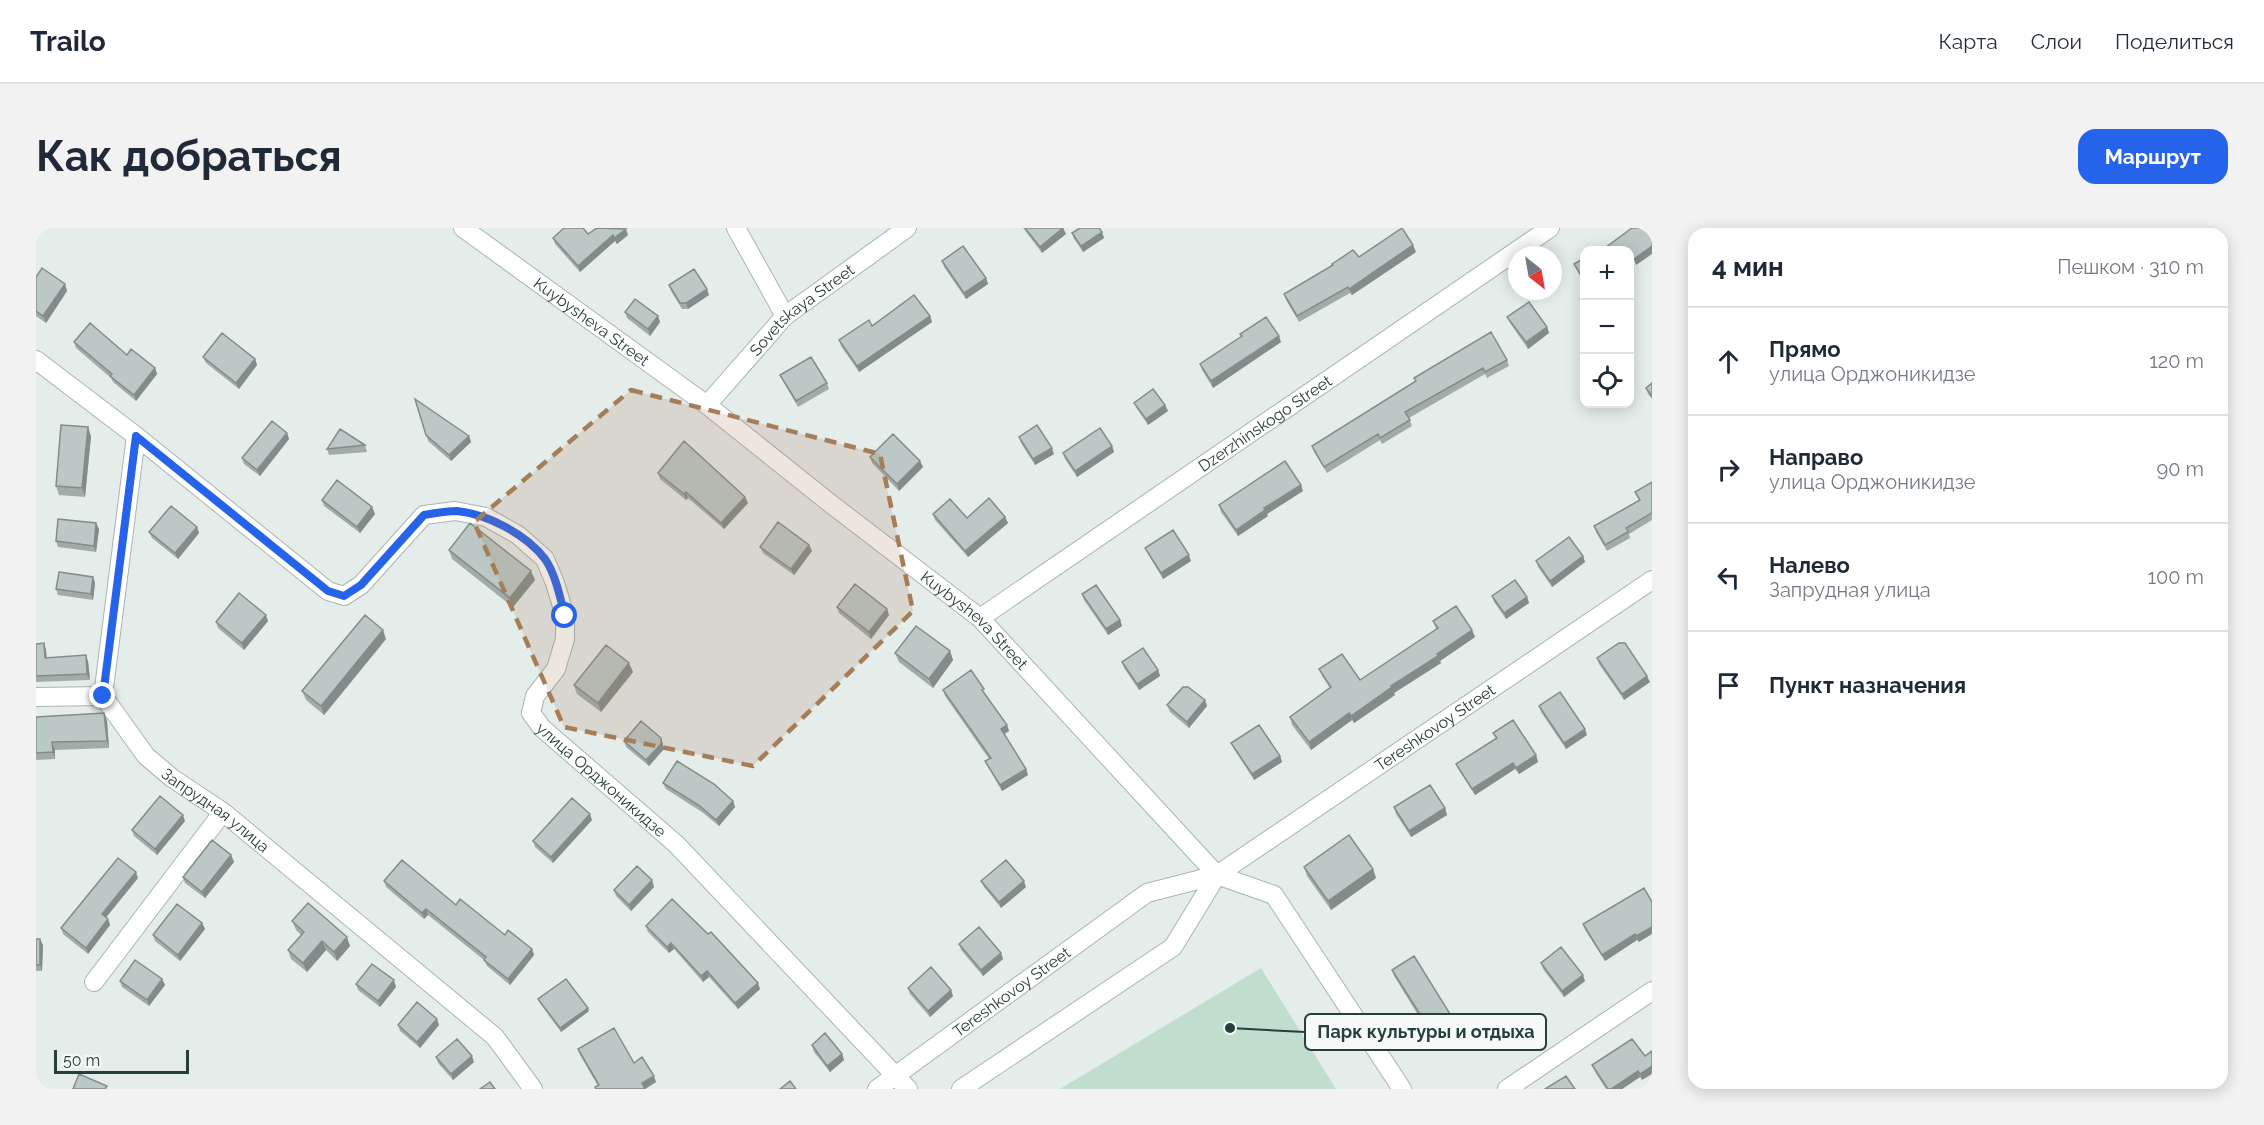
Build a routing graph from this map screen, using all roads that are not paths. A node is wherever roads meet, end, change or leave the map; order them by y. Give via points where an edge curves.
1 (463, 228) edge
2 (736, 228) edge
3 (907, 228) edge
4 (1550, 228) edge
5 (785, 316) junction
6 (36, 360) edge
7 (707, 405) junction
8 (136, 436) junction
9 (1652, 580) edge
10 (980, 618) junction
11 (103, 696) junction
12 (36, 697) edge
13 (222, 812) junction
14 (1217, 874) junction
15 (94, 982) dead end
16 (1652, 991) edge
17 (902, 1082) edge
18 (532, 1089) edge
19 (877, 1089) edge
20 (961, 1089) edge
21 (1402, 1089) edge
22 (1507, 1089) edge

1 - 7 street, Kuybysheva Street
2 - 5 street
3 - 5 street, Sovetskaya Street
4 - 10 street, Dzerzhinskogo Street
5 - 7 street, Sovetskaya Street
6 - 8 street, улица Орджоникидзе
7 - 10 street, Kuybysheva Street
8 - 11 street
8 - 17 street, улица Орджоникидзе via 328,591 344,596 361,585 424,515 455,511 486,517 518,535 545,559 565,616 566,639 555,669 535,696 531,713 542,728 676,844
9 - 14 street, Tereshkovoy Street
10 - 14 street, Kuybysheva Street
11 - 12 street
11 - 13 street, Запрудная улица via 146,756
13 - 15 street
13 - 18 street, Запрудная улица via 495,1037
14 - 17 street, Tereshkovoy Street via 1147,893
14 - 20 street, Tereshkovoy Street via 1173,947
14 - 21 street, Kuybysheva Street via 1274,895
16 - 22 street
17 - 19 street, Tereshkovoy Street

